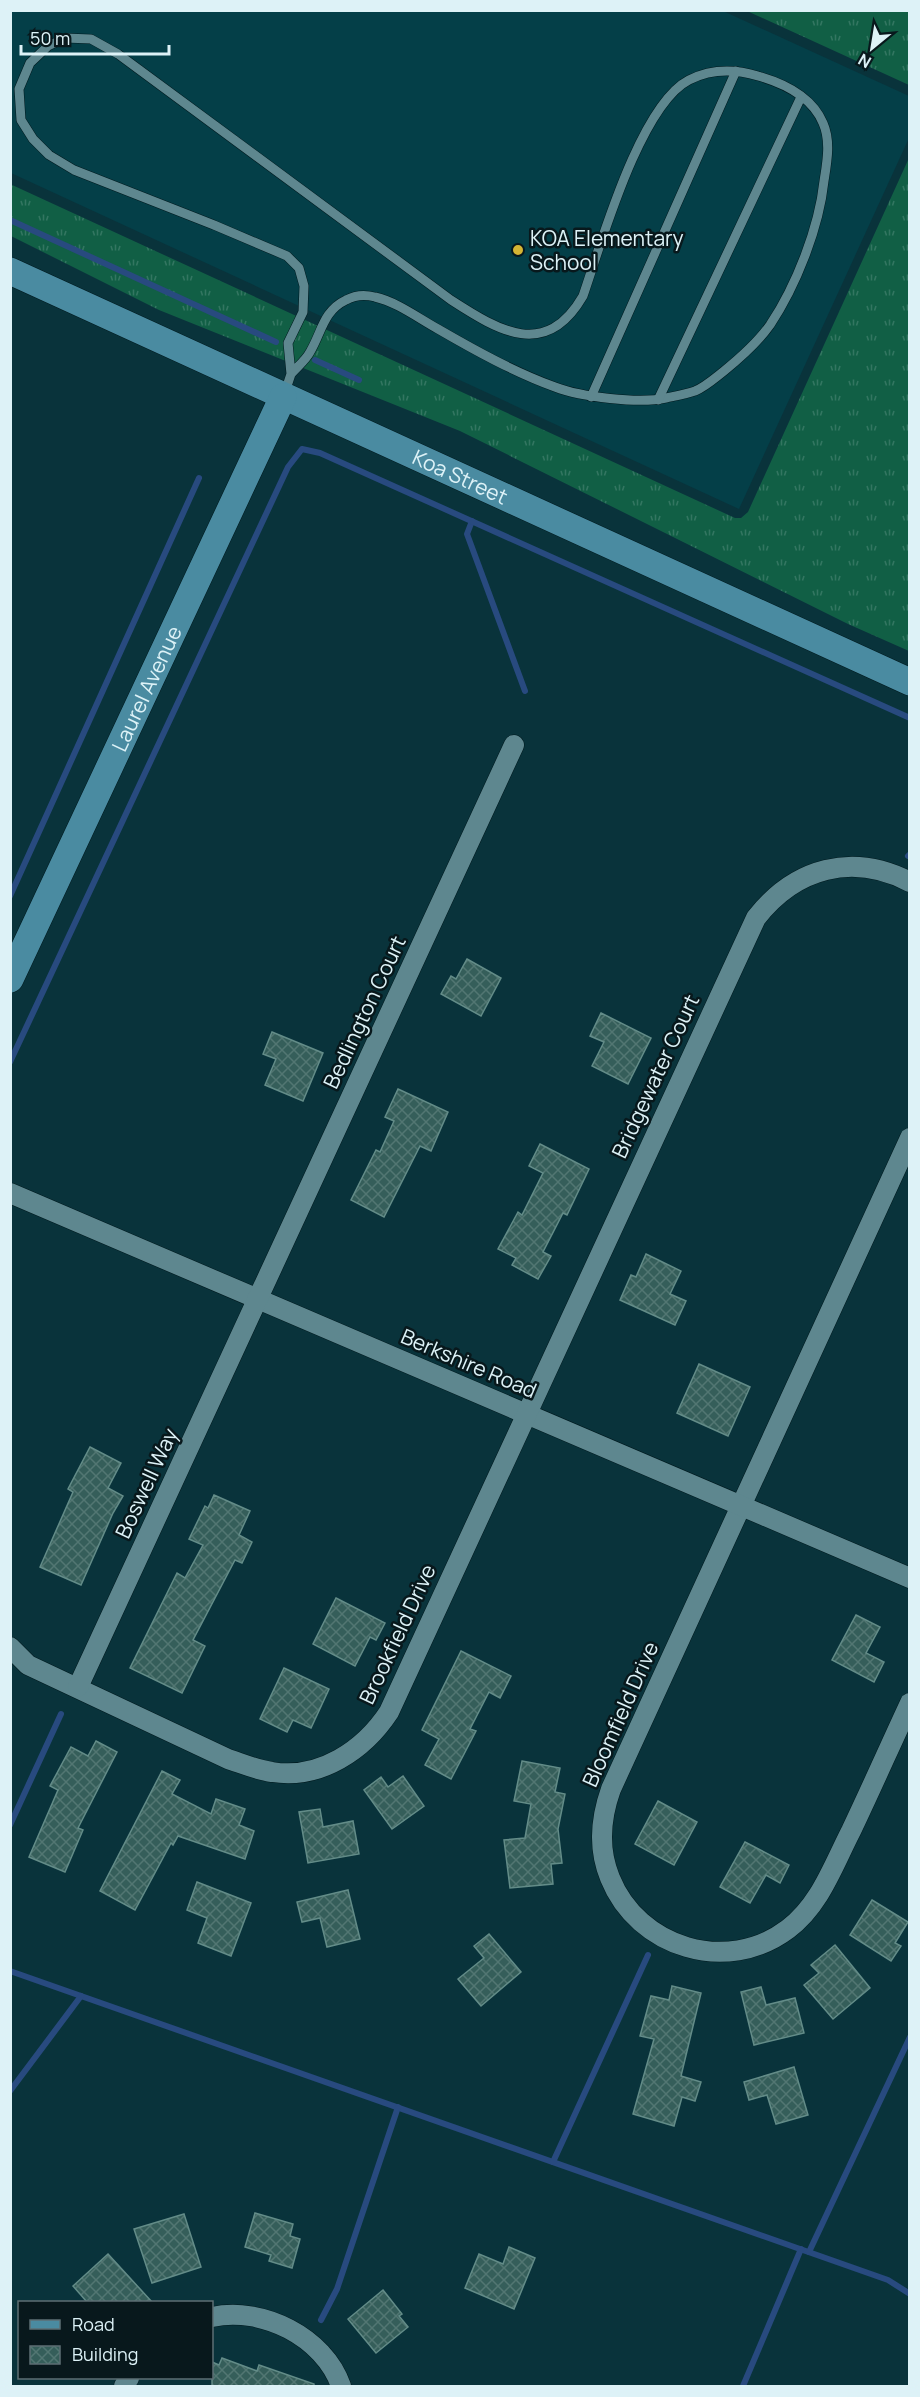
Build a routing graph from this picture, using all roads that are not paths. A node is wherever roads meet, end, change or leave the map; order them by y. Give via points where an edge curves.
1 (736, 71) junction
2 (801, 97) junction
3 (10, 271) edge
4 (287, 386) junction
5 (591, 397) junction
6 (658, 400) junction
7 (909, 682) edge
8 (514, 745) dead end
9 (909, 882) edge
10 (10, 979) edge
11 (909, 1138) edge
12 (10, 1193) edge
13 (257, 1300) junction
14 (525, 1413) junction
15 (741, 1505) junction
16 (909, 1578) edge
17 (10, 1647) edge
18 (78, 1687) junction
19 (909, 1703) edge
20 (213, 2317) edge
21 (341, 2386) edge

1 - 2 lane via 789,86
1 - 4 lane via 708,73 687,81 669,98 630,162 583,296 573,314 539,334 517,334 488,324 451,300 118,54 92,39 65,38 48,46 30,63 19,89 21,120 49,155 74,170 286,256 298,268 304,286 303,312 288,343
1 - 5 lane
2 - 6 lane
2 - 6 lane via 823,122 828,146 822,205 799,271 770,326 739,358 696,391
3 - 4 main road, Koa Street
4 - 5 lane via 309,354 327,315 348,298 361,295 399,307 493,361 556,388
4 - 7 main road, Koa Street
4 - 10 main road, Laurel Avenue
5 - 6 lane
8 - 13 street, Bedlington Court
9 - 14 street, Bridgewater Court via 870,867 823,870 782,890 756,918
11 - 15 street
12 - 13 street, Berkshire Road
13 - 14 street, Berkshire Road
13 - 18 street, Boswell Way
14 - 15 street, Berkshire Road
14 - 18 street, Brookfield Drive via 389,1712 351,1754 313,1769 293,1772 252,1768
15 - 16 street, Berkshire Road
15 - 19 street, Bloomfield Drive via 606,1802 602,1830 606,1864 614,1887 634,1915 665,1938 713,1953 758,1946 787,1930 812,1906 822,1890
17 - 18 street, Brookfield Drive via 28,1665
20 - 21 street via 261,2317 287,2328 310,2343 327,2361

